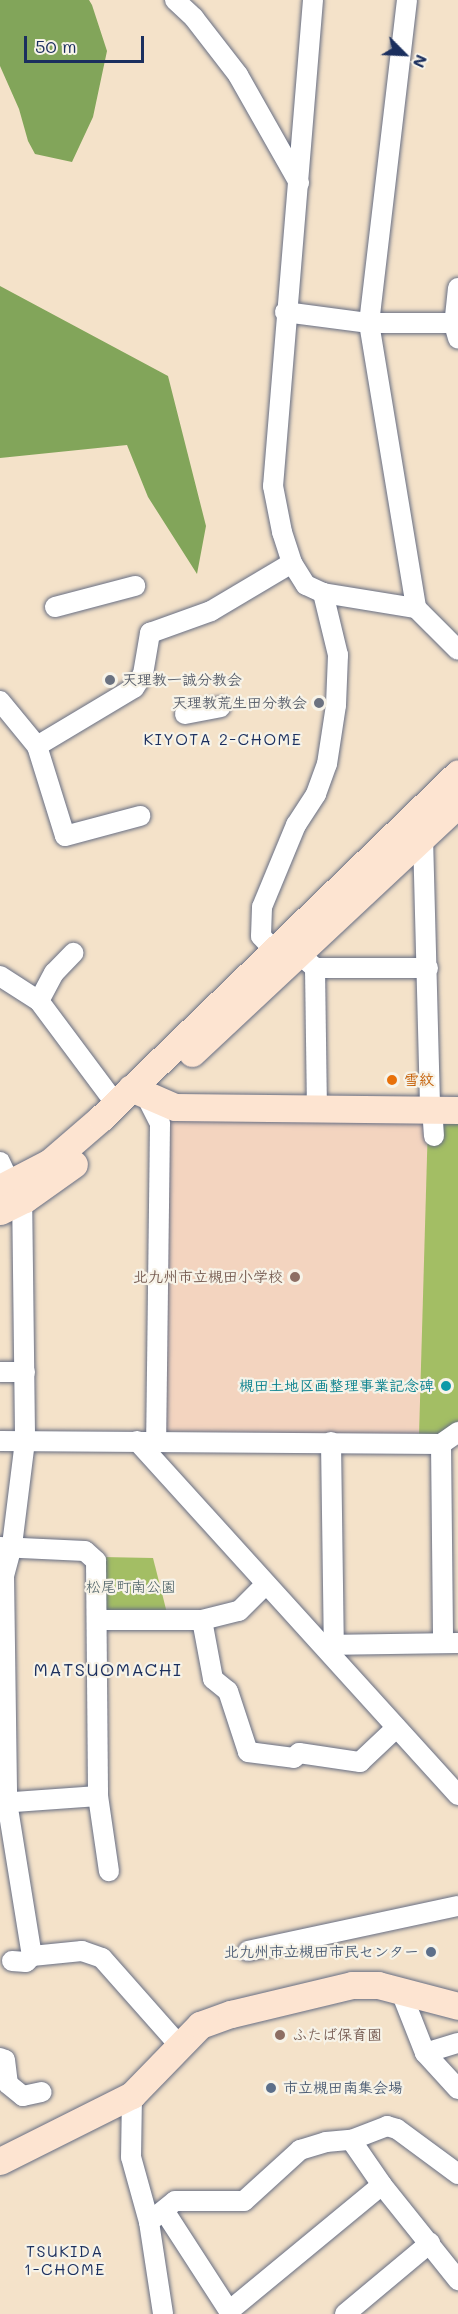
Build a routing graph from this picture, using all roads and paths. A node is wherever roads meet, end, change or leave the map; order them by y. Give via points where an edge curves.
1 (175, 0) edge
2 (313, 0) edge
3 (407, 0) edge
4 (298, 183) junction
5 (458, 288) edge
6 (285, 312) junction
7 (369, 323) junction
8 (457, 328) edge
9 (292, 563) junction
10 (135, 586) dead end
11 (323, 593) junction
12 (55, 607) dead end
13 (416, 609) junction
14 (458, 650) edge
15 (0, 701) edge
16 (220, 707) dead end
17 (185, 714) dead end
18 (38, 746) junction
19 (458, 773) edge
20 (458, 804) edge
21 (140, 816) dead end
22 (423, 837) junction
23 (73, 952) dead end
24 (295, 956) junction
25 (428, 968) junction
26 (5, 981) edge
27 (39, 1000) junction
28 (131, 1096) junction
29 (317, 1107) junction
30 (458, 1110) edge
31 (433, 1122) junction
32 (11, 1182) edge
33 (0, 1211) edge
34 (0, 1372) edge
35 (25, 1372) junction
36 (458, 1432) edge
37 (0, 1441) edge
38 (146, 1441) junction
39 (25, 1442) junction
40 (331, 1442) junction
41 (441, 1444) junction
42 (6, 1546) edge
43 (265, 1585) junction
44 (97, 1620) junction
45 (202, 1620) junction
46 (450, 1643) edge
47 (327, 1645) junction
48 (396, 1728) junction
49 (458, 1795) edge
50 (98, 1796) junction
51 (3, 1803) edge
52 (109, 1871) dead end
53 (458, 1906) edge
54 (248, 1951) dead end
55 (32, 1956) junction
56 (12, 1961) dead end
57 (401, 1992) junction
58 (458, 2006) edge
59 (458, 2043) edge
60 (178, 2044) junction
61 (425, 2053) junction
62 (0, 2058) edge
63 (458, 2089) edge
64 (42, 2092) dead end
65 (132, 2095) junction
66 (351, 2140) junction
67 (0, 2161) edge
68 (458, 2174) edge
69 (382, 2186) junction
70 (157, 2217) junction
71 (430, 2243) junction
72 (458, 2280) edge
73 (230, 2313) edge
74 (163, 2314) edge
75 (345, 2314) edge

1 - 4 street via 238,75
2 - 4 street
3 - 7 street
4 - 6 street
5 - 8 street
6 - 7 street
6 - 9 street via 284,390 275,439 273,486
7 - 8 street
7 - 13 street
9 - 11 street via 306,585
9 - 18 street via 212,611 150,633 143,674 134,688
10 - 12 street
11 - 13 street
11 - 24 street via 338,655 336,705 327,764 262,907 261,936
13 - 14 street
15 - 18 street
16 - 17 street
18 - 21 street via 65,836
19 - 24 street
20 - 22 street
22 - 24 street
22 - 25 street
23 - 27 street via 54,973
24 - 25 street
24 - 28 street
24 - 29 street
25 - 31 street
26 - 27 street
27 - 28 street
28 - 29 street via 175,1107
28 - 32 street via 61,1175
28 - 38 street via 160,1124
29 - 31 street
30 - 31 street
32 - 33 street
32 - 35 street
34 - 35 street
35 - 39 street
36 - 41 street
37 - 39 street
38 - 39 street
38 - 40 street
38 - 43 street
39 - 42 street
40 - 41 street
40 - 47 street
41 - 46 street
42 - 44 street via 85,1551 96,1560
42 - 51 street
43 - 45 street via 239,1611
43 - 47 street
44 - 45 street
44 - 50 street
45 - 48 street via 213,1679 228,1691 248,1752 294,1758 299,1753 360,1762
46 - 47 street
47 - 48 street
48 - 49 street
50 - 51 street
50 - 52 street
51 - 55 street
53 - 54 street
55 - 56 street via 26,1962
55 - 60 street via 82,1952 102,1958
57 - 58 street
57 - 60 street via 378,1985 352,1985 287,1999 200,2025
57 - 61 street
59 - 61 street
60 - 65 street
61 - 63 street
62 - 64 street via 5,2060 8,2084 23,2096
65 - 67 street
65 - 70 street via 131,2157
66 - 68 street via 387,2126 397,2129
66 - 69 street
66 - 70 street via 300,2150 244,2201 175,2201
69 - 71 street
69 - 73 street
70 - 73 street
70 - 74 street
71 - 72 street
71 - 75 street

